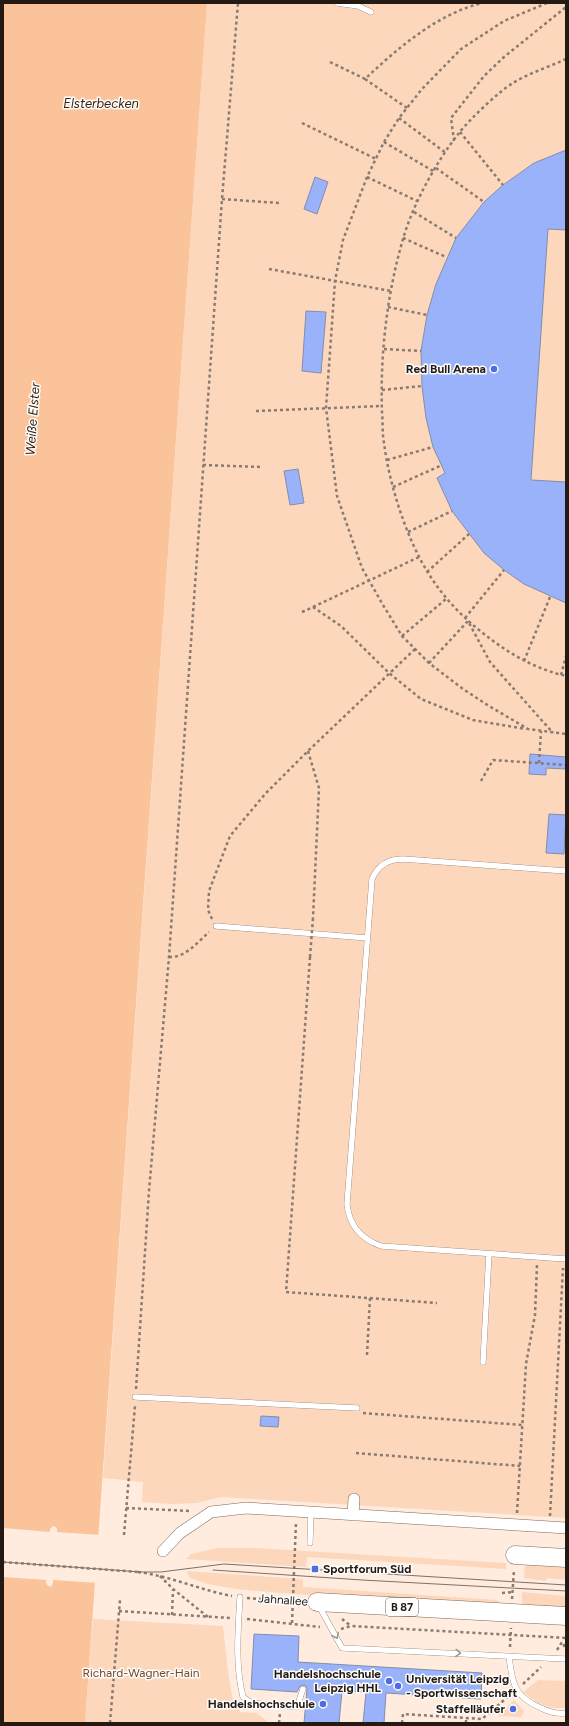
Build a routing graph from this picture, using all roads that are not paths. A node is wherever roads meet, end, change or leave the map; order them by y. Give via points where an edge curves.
1 (337, 3) edge
2 (371, 12) dead end
3 (566, 871) edge
4 (216, 926) road end
5 (367, 938) junction
6 (489, 1254) junction
7 (565, 1259) edge
8 (483, 1362) dead end
9 (135, 1397) road end
10 (357, 1410) road end
11 (354, 1498) dead end
12 (311, 1512) junction
13 (353, 1515) junction
14 (566, 1528) edge
15 (310, 1543) dead end
16 (163, 1551) dead end
17 (514, 1555) road end
18 (566, 1558) edge
19 (240, 1597) road end
20 (317, 1602) joint
21 (566, 1616) edge
22 (509, 1656) junction
23 (566, 1659) edge
24 (304, 1689) dead end
25 (566, 1713) edge

1 - 2 lane via 358,6
3 - 5 lane via 403,859 388,861 372,878
4 - 5 lane
5 - 6 lane via 347,1196 350,1220 362,1236 381,1246
6 - 7 lane
6 - 8 lane
9 - 10 lane
11 - 13 street
12 - 13 street
12 - 15 lane
12 - 16 street via 246,1508 211,1512 180,1533
13 - 14 street
17 - 18 main road
19 - 24 lane via 239,1683 243,1697 252,1703 297,1708
20 - 21 main road, Jahnallee / B 87
20 -> 22 lane via 342,1648
22 - 23 lane
22 - 25 lane via 513,1682 524,1699 549,1711

